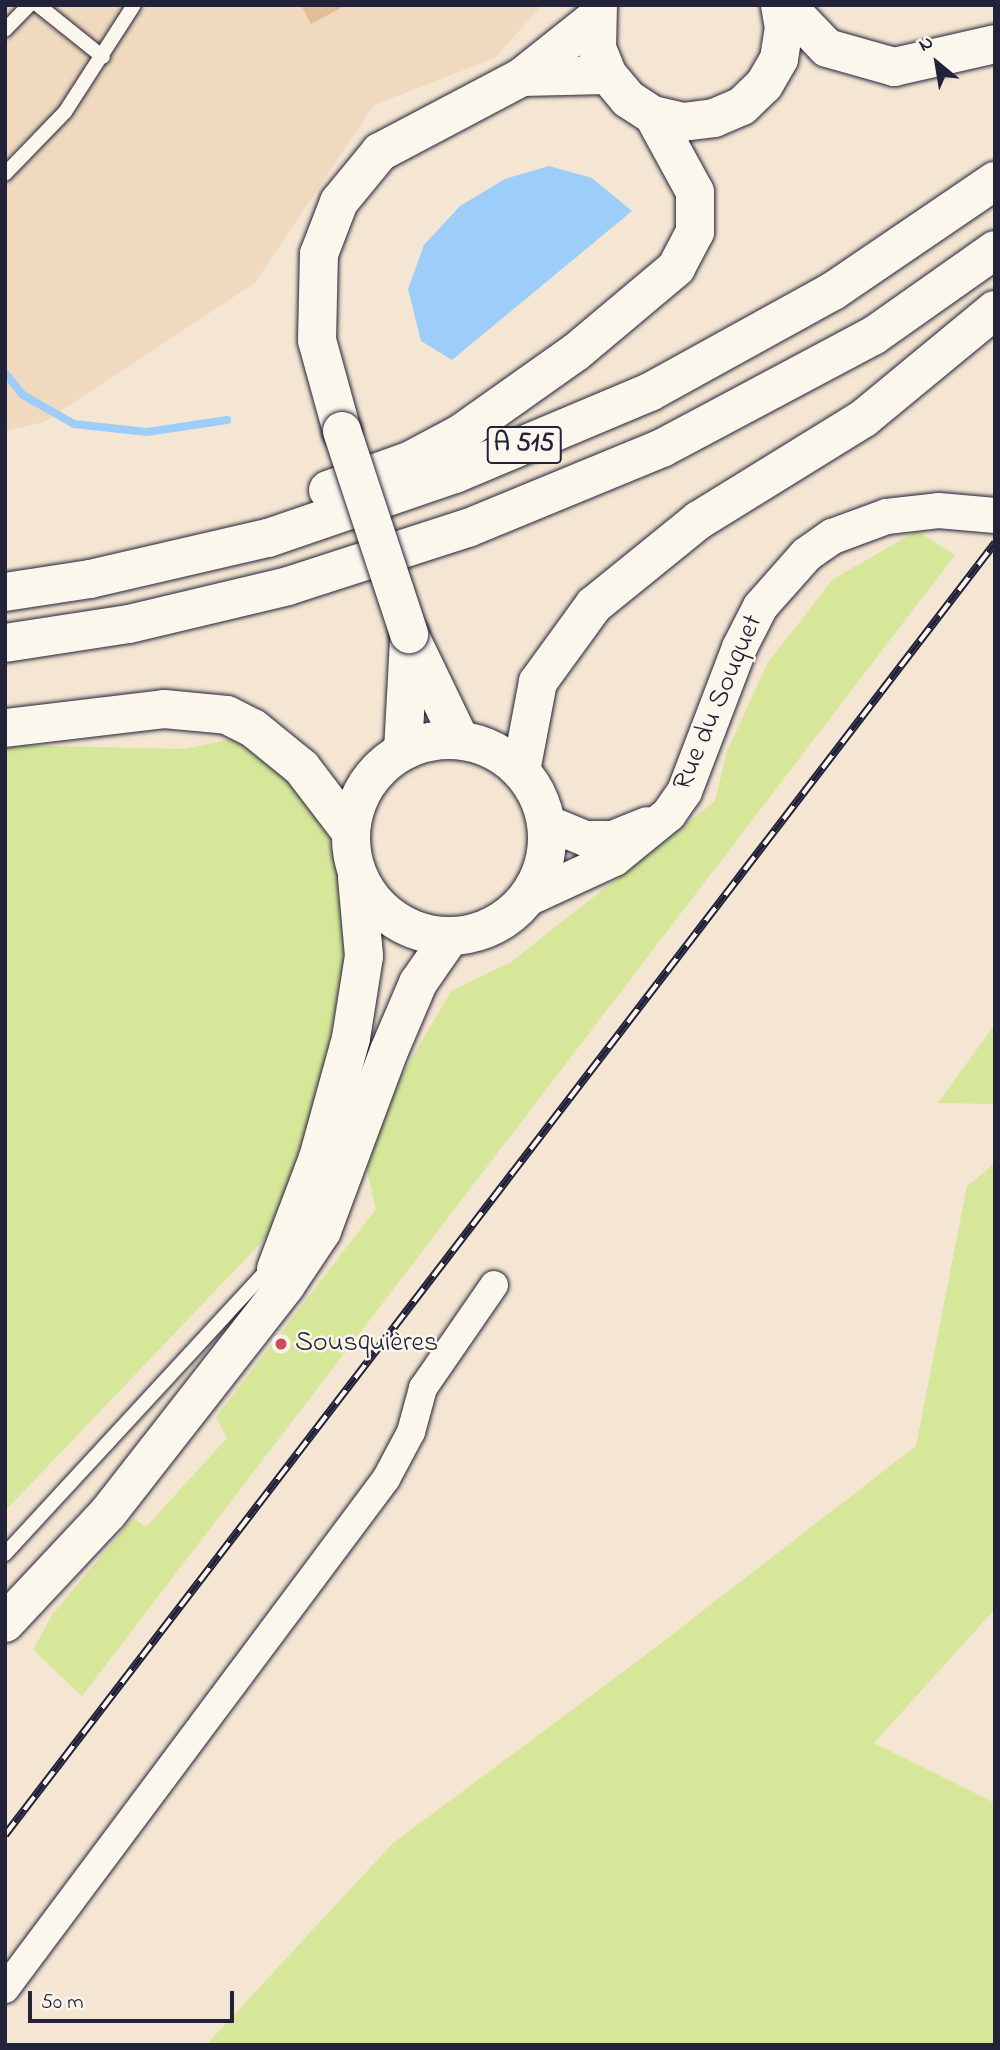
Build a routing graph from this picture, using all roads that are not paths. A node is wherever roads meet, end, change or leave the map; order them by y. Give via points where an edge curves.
1 (29, 5) edge
2 (38, 5) edge
3 (134, 5) edge
4 (780, 5) edge
5 (786, 5) edge
6 (597, 12) edge
7 (8, 21) edge
8 (995, 44) edge
9 (103, 57) junction
10 (608, 75) junction
11 (522, 77) junction
12 (653, 115) junction
13 (5, 174) edge
14 (995, 181) edge
15 (995, 250) edge
16 (995, 310) edge
17 (995, 515) edge
18 (5, 568) edge
19 (5, 592) edge
20 (410, 634) junction
21 (5, 643) edge
22 (5, 728) edge
23 (460, 740) junction
24 (403, 751) junction
25 (521, 771) junction
26 (668, 814) junction
27 (546, 822) junction
28 (350, 831) junction
29 (357, 874) junction
30 (527, 898) junction
31 (450, 937) junction
32 (287, 1249) junction
33 (494, 1285) dead end
34 (233, 1348) junction
35 (5, 1554) edge
36 (5, 1623) edge
37 (5, 1989) edge

1 - 7 lane
2 - 9 lane
3 - 9 lane
4 - 12 main road via 784,29 779,59 764,85 742,106 714,118 683,122
5 - 8 main road via 827,48 894,68
6 - 10 main road via 597,48
6 - 11 main road
9 - 13 lane via 65,112
10 - 11 main road
10 - 12 main road via 628,99
11 - 20 main road, bridge via 380,152 339,202 319,254 317,340 342,431
12 - 18 main road via 695,192 695,232 689,249 659,286 514,398 409,461 284,506 151,541
14 - 19 main road, A 515 via 833,291 650,392 455,474 268,538 90,579
15 - 21 main road, A 515 via 873,336 673,442 468,528 288,586 129,624
16 - 25 main road via 864,418 699,520 594,605 538,682
17 - 26 street, Rue du Souquet via 937,510 886,516 832,536 806,554 760,606 739,647 684,791
20 - 23 main road
20 - 24 main road
22 - 28 main road via 164,709 227,715 253,728 302,768
23 - 24 main road via 430,742
23 - 25 main road via 493,751
24 - 28 main road via 377,771 358,799
25 - 27 main road via 537,794
26 - 27 street, Rue du Souquet via 612,838 585,838
26 - 30 street, Rue du Souquet via 614,858
27 - 30 main road via 547,849
28 - 29 main road
29 - 31 main road via 372,900 393,920 420,933
29 - 32 main road via 364,956 351,1038
30 - 31 main road via 497,923
31 - 34 main road via 418,983 322,1231 286,1285
32 - 34 main road
32 - 35 lane
33 - 37 street via 423,1388 411,1432 386,1479
34 - 36 main road via 108,1513

